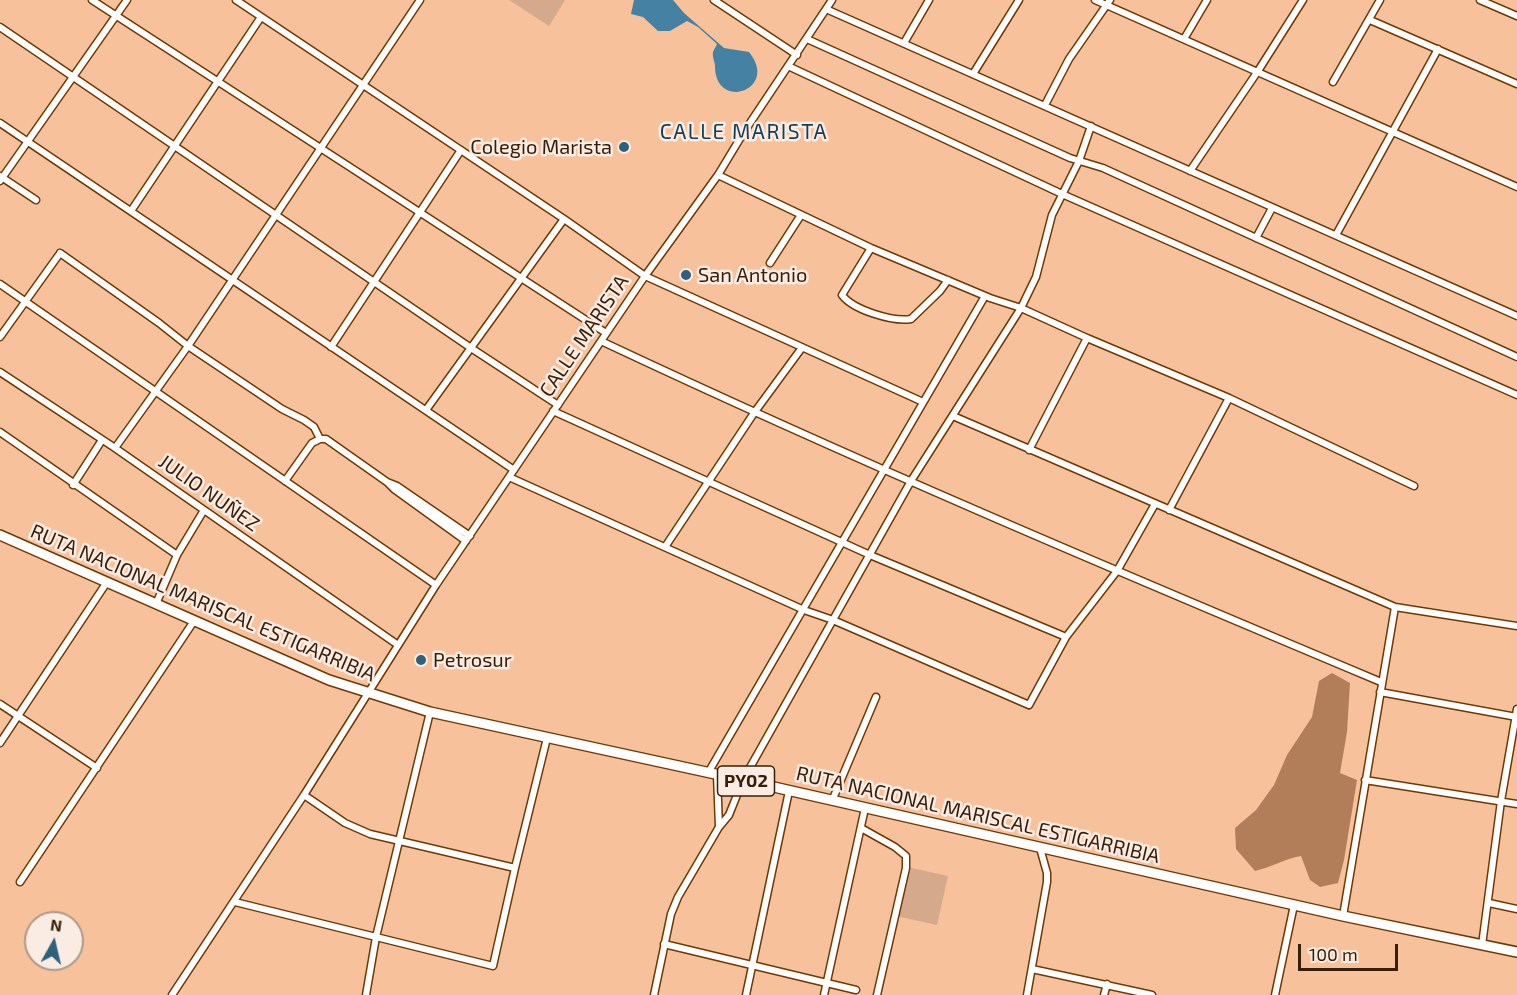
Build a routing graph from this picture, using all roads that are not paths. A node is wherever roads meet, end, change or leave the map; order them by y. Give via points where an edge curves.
1 (92, 0) edge
2 (127, 0) edge
3 (236, 0) edge
4 (420, 0) edge
5 (714, 0) edge
6 (832, 0) edge
7 (929, 0) edge
8 (1019, 0) edge
9 (1095, 0) edge
10 (1207, 0) edge
11 (1303, 0) edge
12 (1380, 0) edge
13 (1480, 0) edge
14 (1109, 3) edge
15 (826, 9) junction
16 (116, 16) junction
17 (1517, 16) edge
18 (261, 17) junction
19 (1370, 20) junction
20 (0, 27) edge
21 (807, 39) junction
22 (1184, 39) junction
23 (904, 43) junction
24 (1438, 49) junction
25 (796, 55) junction
26 (788, 66) junction
27 (1258, 71) junction
28 (973, 74) junction
29 (73, 76) junction
30 (218, 82) junction
31 (1333, 82) dead end
32 (363, 83) junction
33 (1517, 84) edge
34 (1045, 105) junction
35 (0, 123) edge
36 (1091, 126) junction
37 (1393, 131) junction
38 (28, 141) junction
39 (175, 146) junction
40 (320, 149) junction
41 (461, 150) junction
42 (1079, 161) junction
43 (1190, 171) junction
44 (718, 175) junction
45 (1, 178) edge
46 (1517, 187) edge
47 (1062, 194) junction
48 (36, 200) dead end
49 (1272, 208) junction
50 (130, 211) junction
51 (420, 212) junction
52 (276, 215) junction
53 (801, 215) junction
54 (564, 219) junction
55 (1336, 236) junction
56 (1256, 238) junction
57 (870, 248) junction
58 (770, 263) dead end
59 (645, 276) junction
60 (521, 279) junction
61 (232, 280) junction
62 (948, 280) junction
63 (374, 282) junction
64 (0, 284) edge
65 (985, 296) junction
66 (25, 302) junction
67 (1021, 308) junction
68 (1517, 316) edge
69 (606, 333) junction
70 (0, 337) edge
71 (1087, 338) junction
72 (601, 341) junction
73 (188, 346) junction
74 (332, 347) junction
75 (471, 348) junction
76 (801, 349) junction
77 (1517, 357) edge
78 (0, 373) edge
79 (156, 392) junction
80 (1517, 395) edge
81 (1229, 398) junction
82 (923, 402) junction
83 (558, 405) junction
84 (426, 410) junction
85 (554, 411) junction
86 (754, 413) junction
87 (953, 416) junction
88 (0, 432) edge
89 (320, 439) junction
90 (102, 440) junction
91 (115, 448) junction
92 (1029, 450) junction
93 (885, 469) junction
94 (514, 470) junction
95 (509, 477) junction
96 (285, 481) junction
97 (911, 481) junction
98 (708, 482) junction
99 (73, 484) junction
100 (1414, 486) dead end
101 (1155, 504) junction
102 (204, 510) junction
103 (1169, 510) junction
104 (0, 535) edge
105 (468, 538) junction
106 (842, 542) junction
107 (665, 548) junction
108 (177, 555) junction
109 (870, 555) junction
110 (1117, 571) junction
111 (107, 582) junction
112 (436, 585) junction
113 (156, 604) junction
114 (1395, 607) junction
115 (804, 610) junction
116 (833, 620) junction
117 (194, 621) junction
118 (1517, 626) edge
119 (1066, 637) junction
120 (398, 645) junction
121 (1381, 682) junction
122 (1380, 692) junction
123 (368, 694) junction
124 (876, 697) dead end
125 (0, 704) edge
126 (1517, 709) edge
127 (430, 712) junction
128 (19, 715) junction
129 (1516, 717) edge
130 (547, 738) junction
131 (0, 743) edge
132 (97, 768) junction
133 (713, 774) junction
134 (743, 780) junction
135 (1365, 780) junction
136 (789, 791) junction
137 (304, 795) junction
138 (832, 801) junction
139 (1501, 801) junction
140 (1517, 804) edge
141 (866, 808) junction
142 (719, 827) junction
143 (861, 828) junction
144 (399, 840) junction
145 (1040, 848) junction
146 (515, 867) junction
147 (20, 882) dead end
148 (235, 902) junction
149 (1489, 903) junction
150 (1294, 904) junction
151 (1517, 909) edge
152 (1343, 916) junction
153 (376, 937) junction
154 (664, 944) junction
155 (1482, 945) junction
156 (1517, 952) edge
157 (753, 964) junction
158 (1032, 969) junction
159 (827, 983) junction
160 (1107, 984) junction
161 (856, 990) dead end
162 (172, 995) edge
163 (366, 995) edge
164 (654, 995) edge
165 (746, 995) edge
166 (824, 995) edge
167 (877, 995) edge
168 (1027, 995) edge
169 (1104, 995) edge
170 (1152, 995) edge
171 (1275, 995) edge

1 - 16 street
2 - 16 street
3 - 18 street
4 - 32 street
5 - 25 street
6 - 15 street, CALLE MARISTA
7 - 23 street
8 - 28 street
9 - 14 street
10 - 22 street
11 - 27 street
12 - 19 street
13 - 17 street
14 - 22 street
14 - 34 street via 1069,58
15 - 21 street, CALLE MARISTA
15 - 23 street
16 - 29 street
16 - 30 street
18 - 30 street
18 - 32 street
19 - 24 street
19 - 31 street
20 - 29 street
21 - 25 street, CALLE MARISTA
21 - 42 street
22 - 27 street
23 - 28 street
24 - 33 street
24 - 37 street
25 - 26 street, CALLE MARISTA
26 - 44 street, CALLE MARISTA
26 - 47 street
27 - 37 street
27 - 43 street
28 - 34 street
29 - 38 street
29 - 39 street
30 - 39 street
30 - 40 street
32 - 40 street
32 - 41 street
34 - 36 street
35 - 38 street
36 - 42 street
36 - 43 street
37 - 46 street
37 - 55 street
38 - 45 street
38 - 50 street
39 - 50 street
39 - 52 street
40 - 51 street
40 - 52 street
41 - 51 street
41 - 54 street
42 - 47 street
42 - 56 street via 1103,168
43 - 49 street
44 - 53 street
44 - 59 street, CALLE MARISTA
45 - 48 street
47 - 67 street via 1052,215 1036,277
47 - 80 street
49 - 55 street
49 - 56 street
50 - 61 street
51 - 60 street
51 - 63 street
52 - 61 street
52 - 63 street
53 - 57 street
53 - 58 street
54 - 59 street
54 - 60 street
55 - 68 street
56 - 77 street
57 - 62 street
57 - 62 street via 842,295 856,307 895,319 911,319
59 - 69 street, CALLE MARISTA
59 - 76 street
60 - 69 street
60 - 75 street
61 - 73 street
61 - 74 street
62 - 65 street
63 - 74 street
63 - 75 street
64 - 66 street
65 - 67 street
65 - 82 street
66 - 70 street
66 - 73 street via 59,255
66 - 79 street
67 - 71 street
67 - 87 street
69 - 72 street, CALLE MARISTA
71 - 81 street
71 - 92 street
72 - 83 street, CALLE MARISTA
72 - 86 street
73 - 79 street
73 - 89 street via 314,427
74 - 84 street
75 - 83 street
75 - 84 street
76 - 82 street
76 - 86 street
78 - 90 street, JULIO NUÑEZ
79 - 91 street
79 - 96 street
81 - 100 street
81 - 103 street
82 - 93 street
83 - 85 street, CALLE MARISTA
84 - 94 street
85 - 94 street, CALLE MARISTA
85 - 98 street
86 - 93 street
86 - 98 street
87 - 92 street
87 - 97 street
88 - 99 street
89 - 96 street via 312,443
89 - 105 street via 397,486
90 - 91 street, JULIO NUÑEZ
90 - 99 street
91 - 102 street, JULIO NUÑEZ
92 - 101 street
93 - 97 street
93 - 106 street
94 - 95 street, CALLE MARISTA
95 - 105 street, CALLE MARISTA
95 - 107 street
96 - 112 street
97 - 109 street
97 - 110 street
98 - 106 street
98 - 107 street
99 - 108 street
101 - 103 street
101 - 110 street
102 - 108 street
102 - 120 street, JULIO NUÑEZ
103 - 114 street
104 - 111 main road, RUTA NACIONAL MARISCAL ESTIGARRIBIA / PY02
105 - 112 street, CALLE MARISTA
106 - 109 street
106 - 115 street
107 - 115 street
108 - 113 street
109 - 116 street
109 - 119 street
110 - 119 street
110 - 121 street
111 - 113 main road, RUTA NACIONAL MARISCAL ESTIGARRIBIA / PY02
111 - 128 street
112 - 120 street, CALLE MARISTA
113 - 117 main road, RUTA NACIONAL MARISCAL ESTIGARRIBIA / PY02
114 - 118 street
114 - 121 street
115 - 116 street
115 - 133 street
116 - 119 street via 1029,705
116 - 134 street
117 - 123 main road, RUTA NACIONAL MARISCAL ESTIGARRIBIA / PY02
117 - 132 street
120 - 123 street, CALLE MARISTA
121 - 122 street
122 - 129 street
122 - 135 street
123 - 127 main road, RUTA NACIONAL MARISCAL ESTIGARRIBIA / PY02
123 - 137 street, CALLE MARISTA
124 - 138 street
125 - 128 street
126 - 129 street
127 - 130 main road, RUTA NACIONAL MARISCAL ESTIGARRIBIA / PY02
127 - 144 street
128 - 131 street
128 - 132 street
129 - 139 street
130 - 133 main road, RUTA NACIONAL MARISCAL ESTIGARRIBIA / PY02
130 - 146 street
132 - 147 street
133 - 134 main road, RUTA NACIONAL MARISCAL ESTIGARRIBIA / PY02
133 - 142 street
134 - 136 main road, RUTA NACIONAL MARISCAL ESTIGARRIBIA / PY02
134 - 142 street via 729,815
135 - 139 street
135 - 152 street
136 - 138 main road, RUTA NACIONAL MARISCAL ESTIGARRIBIA / PY02
136 - 157 street
137 - 144 street via 345,823
137 - 148 street, CALLE MARISTA
138 - 141 main road, RUTA NACIONAL MARISCAL ESTIGARRIBIA / PY02
139 - 140 street
139 - 149 street
141 - 143 street
141 - 145 main road, RUTA NACIONAL MARISCAL ESTIGARRIBIA / PY02
142 - 154 street via 678,897
143 - 159 street
143 - 167 street via 906,856
144 - 146 street
144 - 153 street
145 - 150 main road, RUTA NACIONAL MARISCAL ESTIGARRIBIA / PY02
145 - 158 street via 1047,882
146 - 153 street via 493,966
148 - 153 street
148 - 162 street, CALLE MARISTA
149 - 151 street
149 - 155 street
150 - 152 main road, RUTA NACIONAL MARISCAL ESTIGARRIBIA / PY02
150 - 171 street
152 - 155 main road, RUTA NACIONAL MARISCAL ESTIGARRIBIA / PY02
153 - 163 street
154 - 157 street
154 - 164 street
155 - 156 main road, RUTA NACIONAL MARISCAL ESTIGARRIBIA / PY02
157 - 159 street
157 - 165 street
158 - 160 street
158 - 168 street
159 - 161 street
159 - 166 street
160 - 169 street
160 - 170 street

